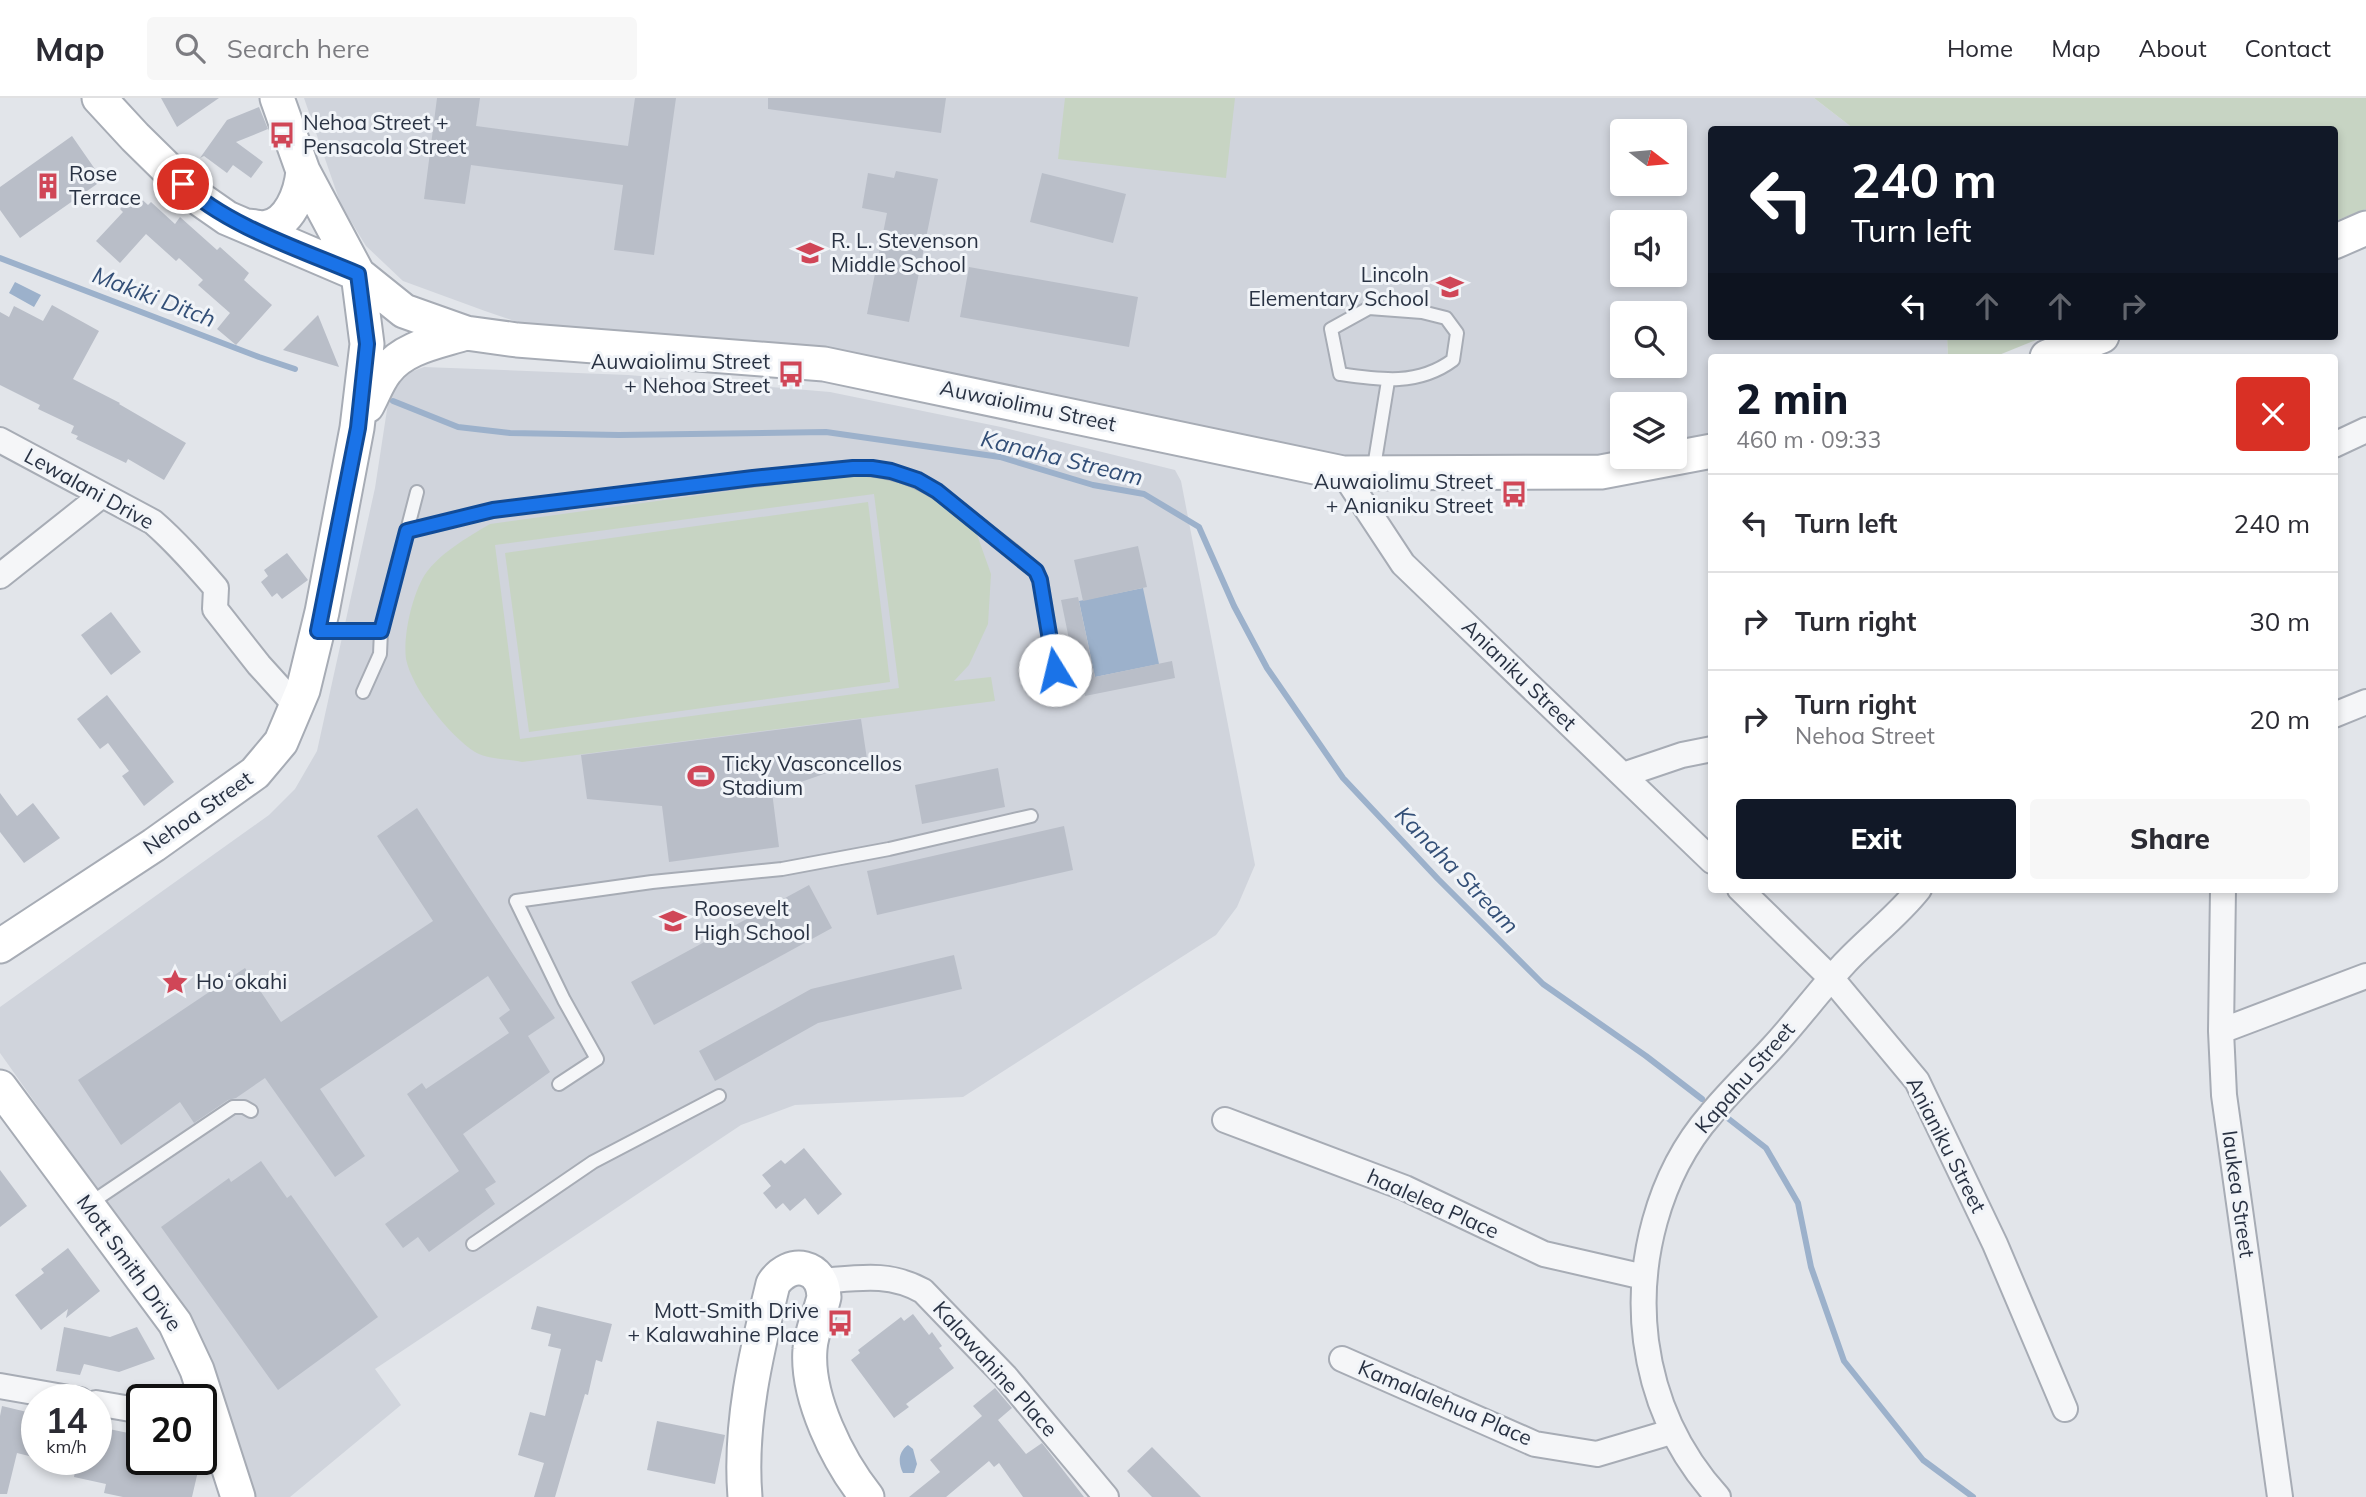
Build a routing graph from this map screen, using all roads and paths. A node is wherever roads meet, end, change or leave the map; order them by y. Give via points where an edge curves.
1 (99, 98) edge
2 (277, 98) edge
3 (303, 171) junction
4 (247, 226) junction
5 (2366, 228) edge
6 (2338, 240) edge
7 (358, 274) junction
8 (466, 332) junction
9 (2092, 340) edge
10 (2055, 354) edge
11 (1388, 381) junction
12 (358, 428) junction
13 (2366, 430) edge
14 (0, 440) edge
15 (2338, 443) edge
16 (1708, 452) edge
17 (1358, 473) junction
18 (417, 492) dead end
19 (102, 495) junction
20 (407, 531) junction
21 (0, 576) edge
22 (318, 631) junction
23 (381, 631) junction
24 (1055, 670) dead end
25 (363, 692) dead end
26 (2366, 702) edge
27 (297, 707) junction
28 (2338, 713) edge
29 (1708, 751) edge
30 (1623, 775) junction
31 (1031, 816) dead end
32 (1708, 857) edge
33 (1744, 893) edge
34 (1915, 893) edge
35 (2223, 893) edge
36 (0, 946) edge
37 (2366, 976) edge
38 (1832, 979) junction
39 (2221, 1031) junction
40 (559, 1084) dead end
41 (0, 1087) edge
42 (719, 1096) dead end
43 (251, 1111) dead end
44 (1225, 1120) dead end
45 (89, 1205) junction
46 (473, 1244) dead end
47 (1644, 1276) junction
48 (821, 1281) junction
49 (1342, 1359) dead end
50 (200, 1384) edge
51 (0, 1386) edge
52 (21, 1390) edge
53 (2065, 1409) dead end
54 (1671, 1432) junction
55 (217, 1444) edge
56 (238, 1497) edge
57 (745, 1497) edge
58 (867, 1497) edge
59 (1106, 1497) edge
60 (1718, 1497) edge
61 (2280, 1497) edge

1 - 4 street via 194,195
2 - 3 street, Nehoa Street
3 - 4 street via 298,197 283,218 264,228
3 - 7 street, Nehoa Street
4 - 7 street
5 - 6 street
7 - 8 street, Auwaiolimu Street via 404,311
7 - 12 street, Nehoa Street via 367,344
8 - 12 street via 413,349 391,365
8 - 17 street, Auwaiolimu Street via 517,341 824,364
9 - 10 street
11 - 11 lane via 1438,371 1453,360 1457,333 1446,318 1369,308 1331,329 1339,374
11 - 17 lane
12 - 22 street, Nehoa Street
13 - 15 street
14 - 19 street, Lewalani Drive
16 - 17 street, Auwaiolimu Street via 1601,472
17 - 30 street, Anianiku Street via 1404,564
18 - 20 lane
19 - 21 street
19 - 27 street, Lewalani Drive via 153,522 188,555 216,589 215,609
20 - 23 lane
20 - 24 lane via 493,510 853,468 891,471 937,491 1036,571
22 - 23 lane
22 - 27 street, Nehoa Street
23 - 25 lane via 380,654
26 - 28 street
27 - 36 street, Nehoa Street via 270,758 247,780
29 - 30 street
30 - 32 street, Anianiku Street
31 - 40 lane via 782,869 516,901 597,1059
33 - 38 street, Anianiku Street
34 - 38 street, Kapahu Street
35 - 39 street, Iaukea Street
37 - 39 street
38 - 47 street, Kapahu Street via 1696,1133 1669,1179
38 - 53 street, Anianiku Street via 1917,1081 1995,1244
39 - 61 street, Iaukea Street via 2224,1095
41 - 45 street, Mott Smith Drive
42 - 46 lane via 593,1162
43 - 45 lane via 233,1107
44 - 47 street, haalelea Place via 1405,1188 1544,1254
45 - 50 street, Mott Smith Drive via 175,1323
47 - 54 street, Kapahu Street via 1647,1350
48 - 57 street via 809,1270 792,1268 773,1284 747,1410
48 - 58 street via 824,1297 810,1351 817,1398 833,1445
48 - 59 street, Kalawahine Place via 886,1277 923,1291 1005,1376
49 - 54 street, Kamalalehua Place via 1535,1444 1597,1454
51 - 52 street
54 - 60 street, Kapahu Street
55 - 56 street, Mott Smith Drive

